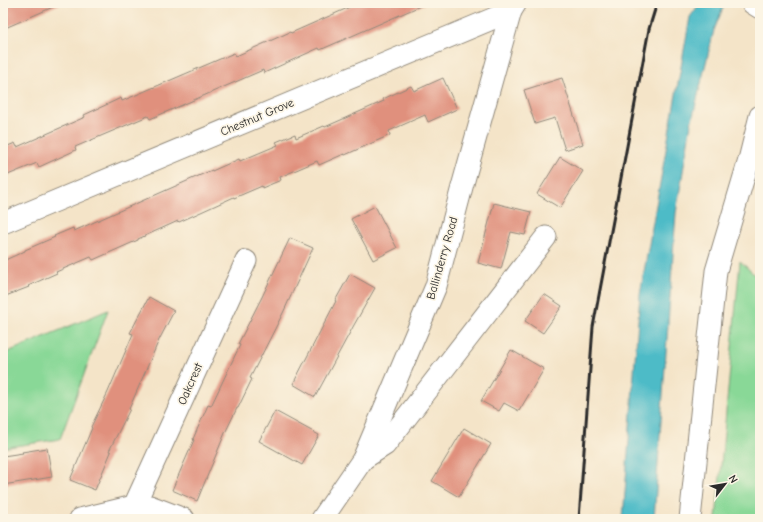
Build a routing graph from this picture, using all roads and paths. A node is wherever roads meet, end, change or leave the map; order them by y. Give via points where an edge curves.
1 (752, 3) edge
2 (513, 7) edge
3 (760, 8) edge
4 (760, 116) edge
5 (3, 223) edge
6 (546, 237) dead end
7 (246, 261) dead end
8 (363, 459) junction
9 (134, 506) junction
10 (80, 519) edge
11 (184, 519) edge
12 (322, 519) edge
13 (690, 519) edge

1 - 3 street
2 - 5 street, Chestnut Grove
2 - 8 street, Ballinderry Road via 436,286
4 - 13 street via 716,271
6 - 8 street via 385,445
7 - 9 street, Oakcrest
8 - 12 street, Ballinderry Road
9 - 10 street
9 - 11 street via 150,506

